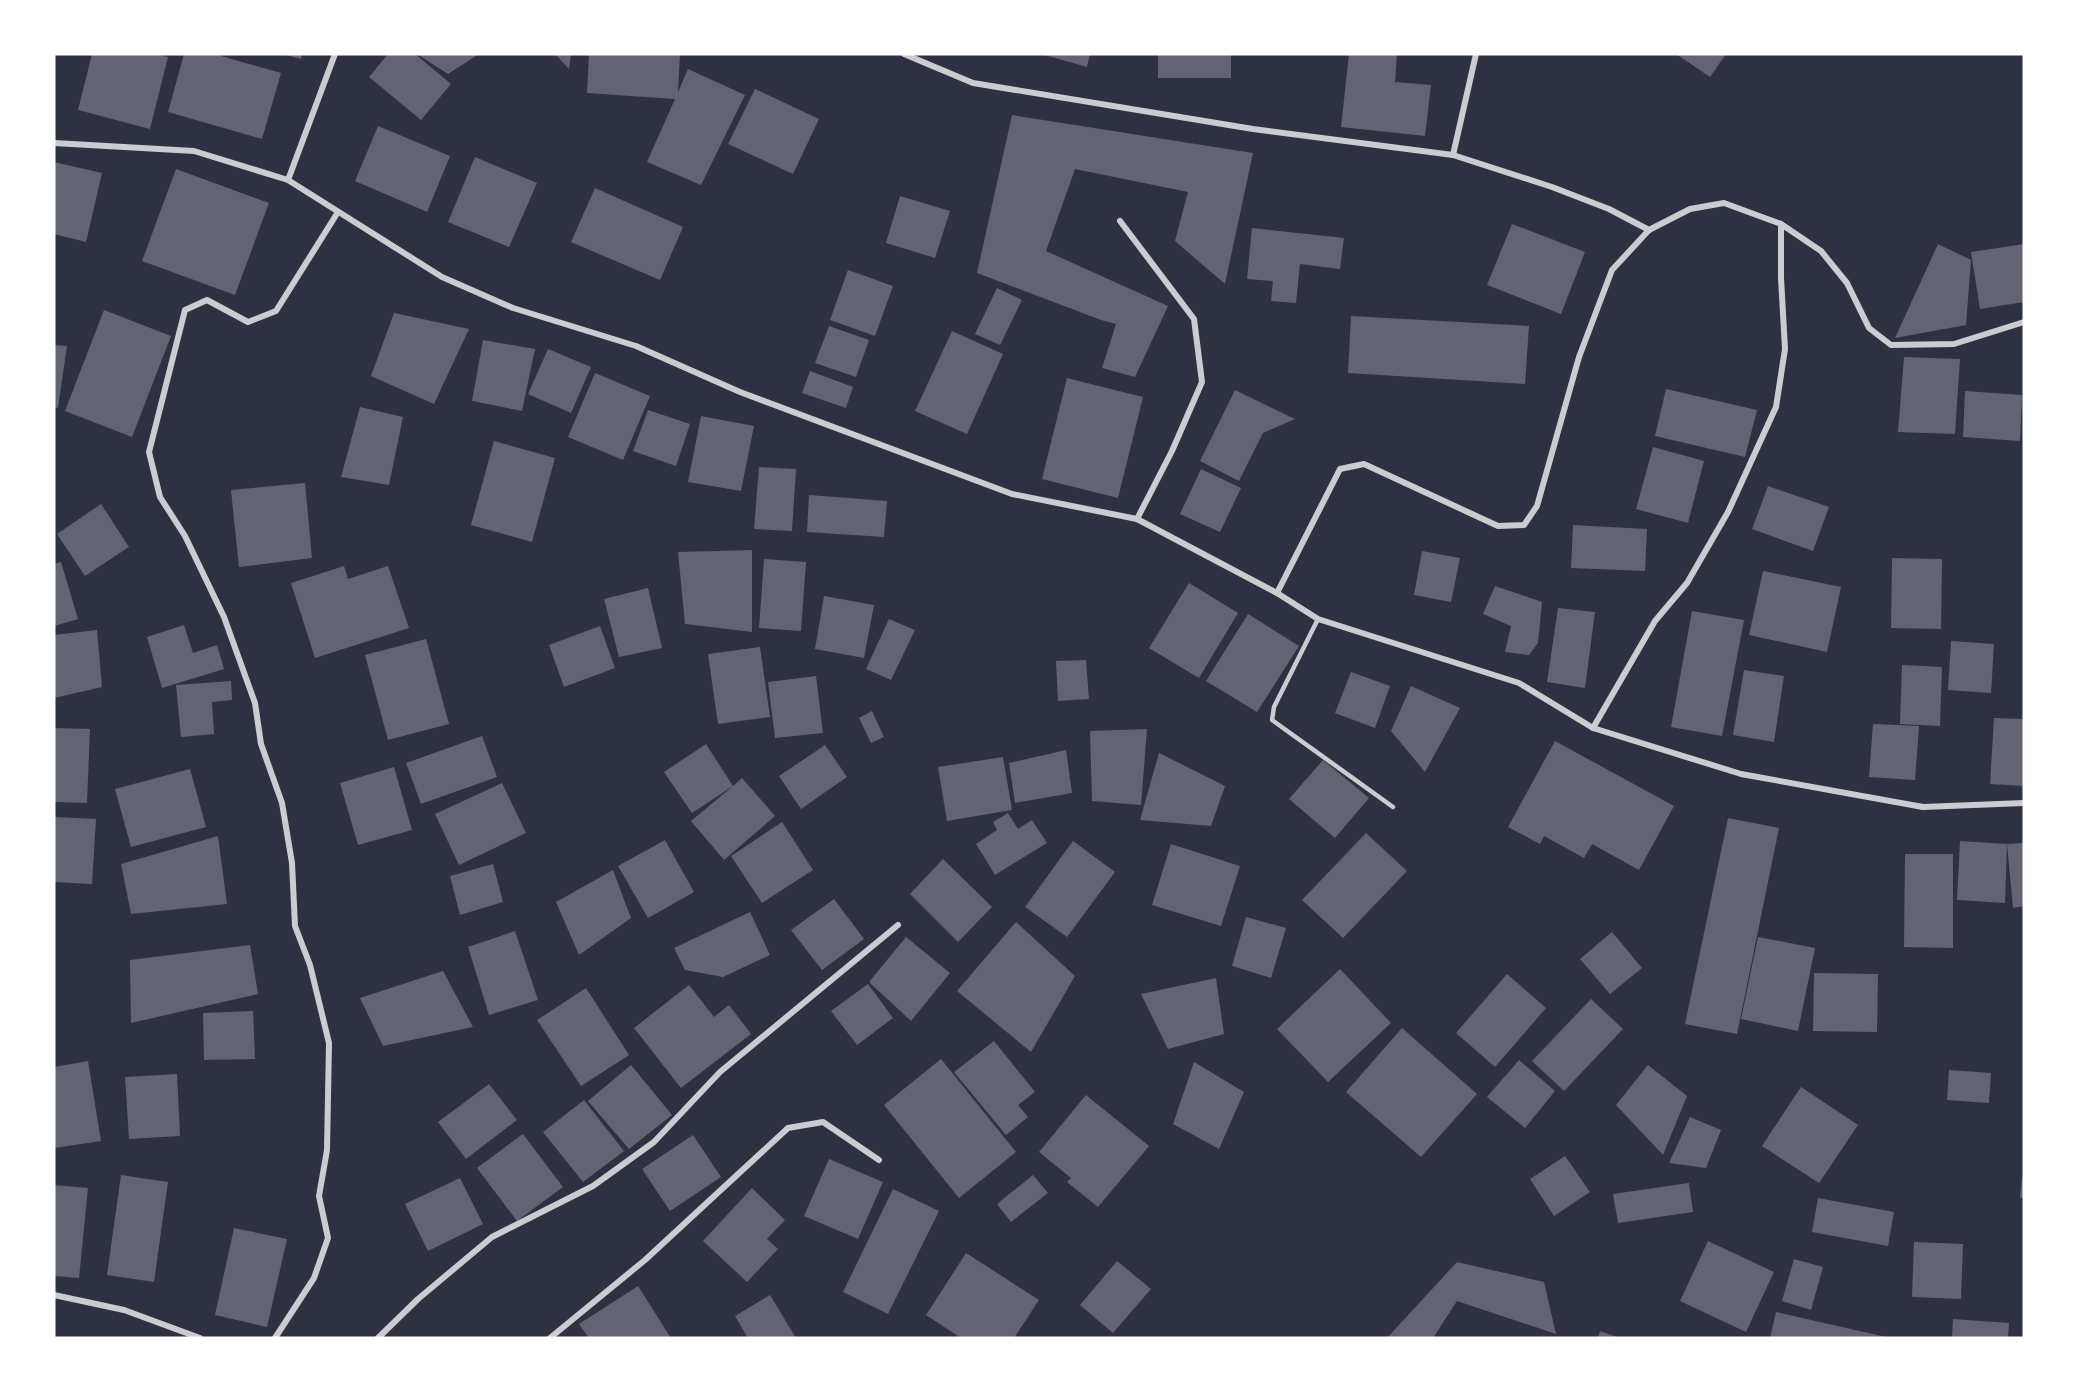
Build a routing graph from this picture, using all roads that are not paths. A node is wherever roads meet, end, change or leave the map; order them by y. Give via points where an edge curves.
1 (335, 54) edge
2 (904, 54) edge
3 (1476, 54) edge
4 (54, 143) edge
5 (1453, 155) junction
6 (288, 180) junction
7 (338, 212) junction
8 (1120, 221) dead end
9 (1781, 224) junction
10 (1649, 230) junction
11 (2024, 322) edge
12 (1137, 519) junction
13 (1277, 593) junction
14 (1318, 619) junction
15 (1593, 728) junction
16 (2024, 803) edge
17 (1393, 807) dead end
18 (898, 925) dead end
19 (879, 1160) dead end
20 (54, 1295) edge
21 (200, 1338) edge
22 (275, 1338) edge
23 (378, 1338) edge
24 (550, 1338) edge

1 - 6 street
2 - 5 street via 973,83 1253,129
3 - 5 street
4 - 6 street via 194,151
5 - 10 street via 1590,201
6 - 7 street
7 - 12 street via 442,277 513,308 636,346 740,392 1012,494
7 - 22 street via 276,310 248,322 207,300 185,309 149,452 160,496 185,536 224,617 255,703 261,744 282,803 292,863 295,926 310,965 329,1043 327,1150 319,1197 327,1238 314,1278
8 - 12 street via 1194,319 1202,382
9 - 10 street via 1724,203 1690,209
9 - 11 street via 1821,252 1847,284 1869,328 1891,345 1954,344
9 - 15 street via 1785,349 1776,407 1728,512 1687,583 1655,621
10 - 13 street via 1612,270 1579,357 1537,506 1524,525 1498,526 1364,464 1340,468
12 - 13 street
13 - 14 street
14 - 15 street via 1519,683
14 - 17 lane via 1274,707 1272,720
15 - 16 street via 1741,774 1911,805
18 - 23 street via 720,1072 654,1143 593,1186 492,1237
19 - 24 street via 823,1122 788,1128 645,1260
20 - 21 street via 124,1310

